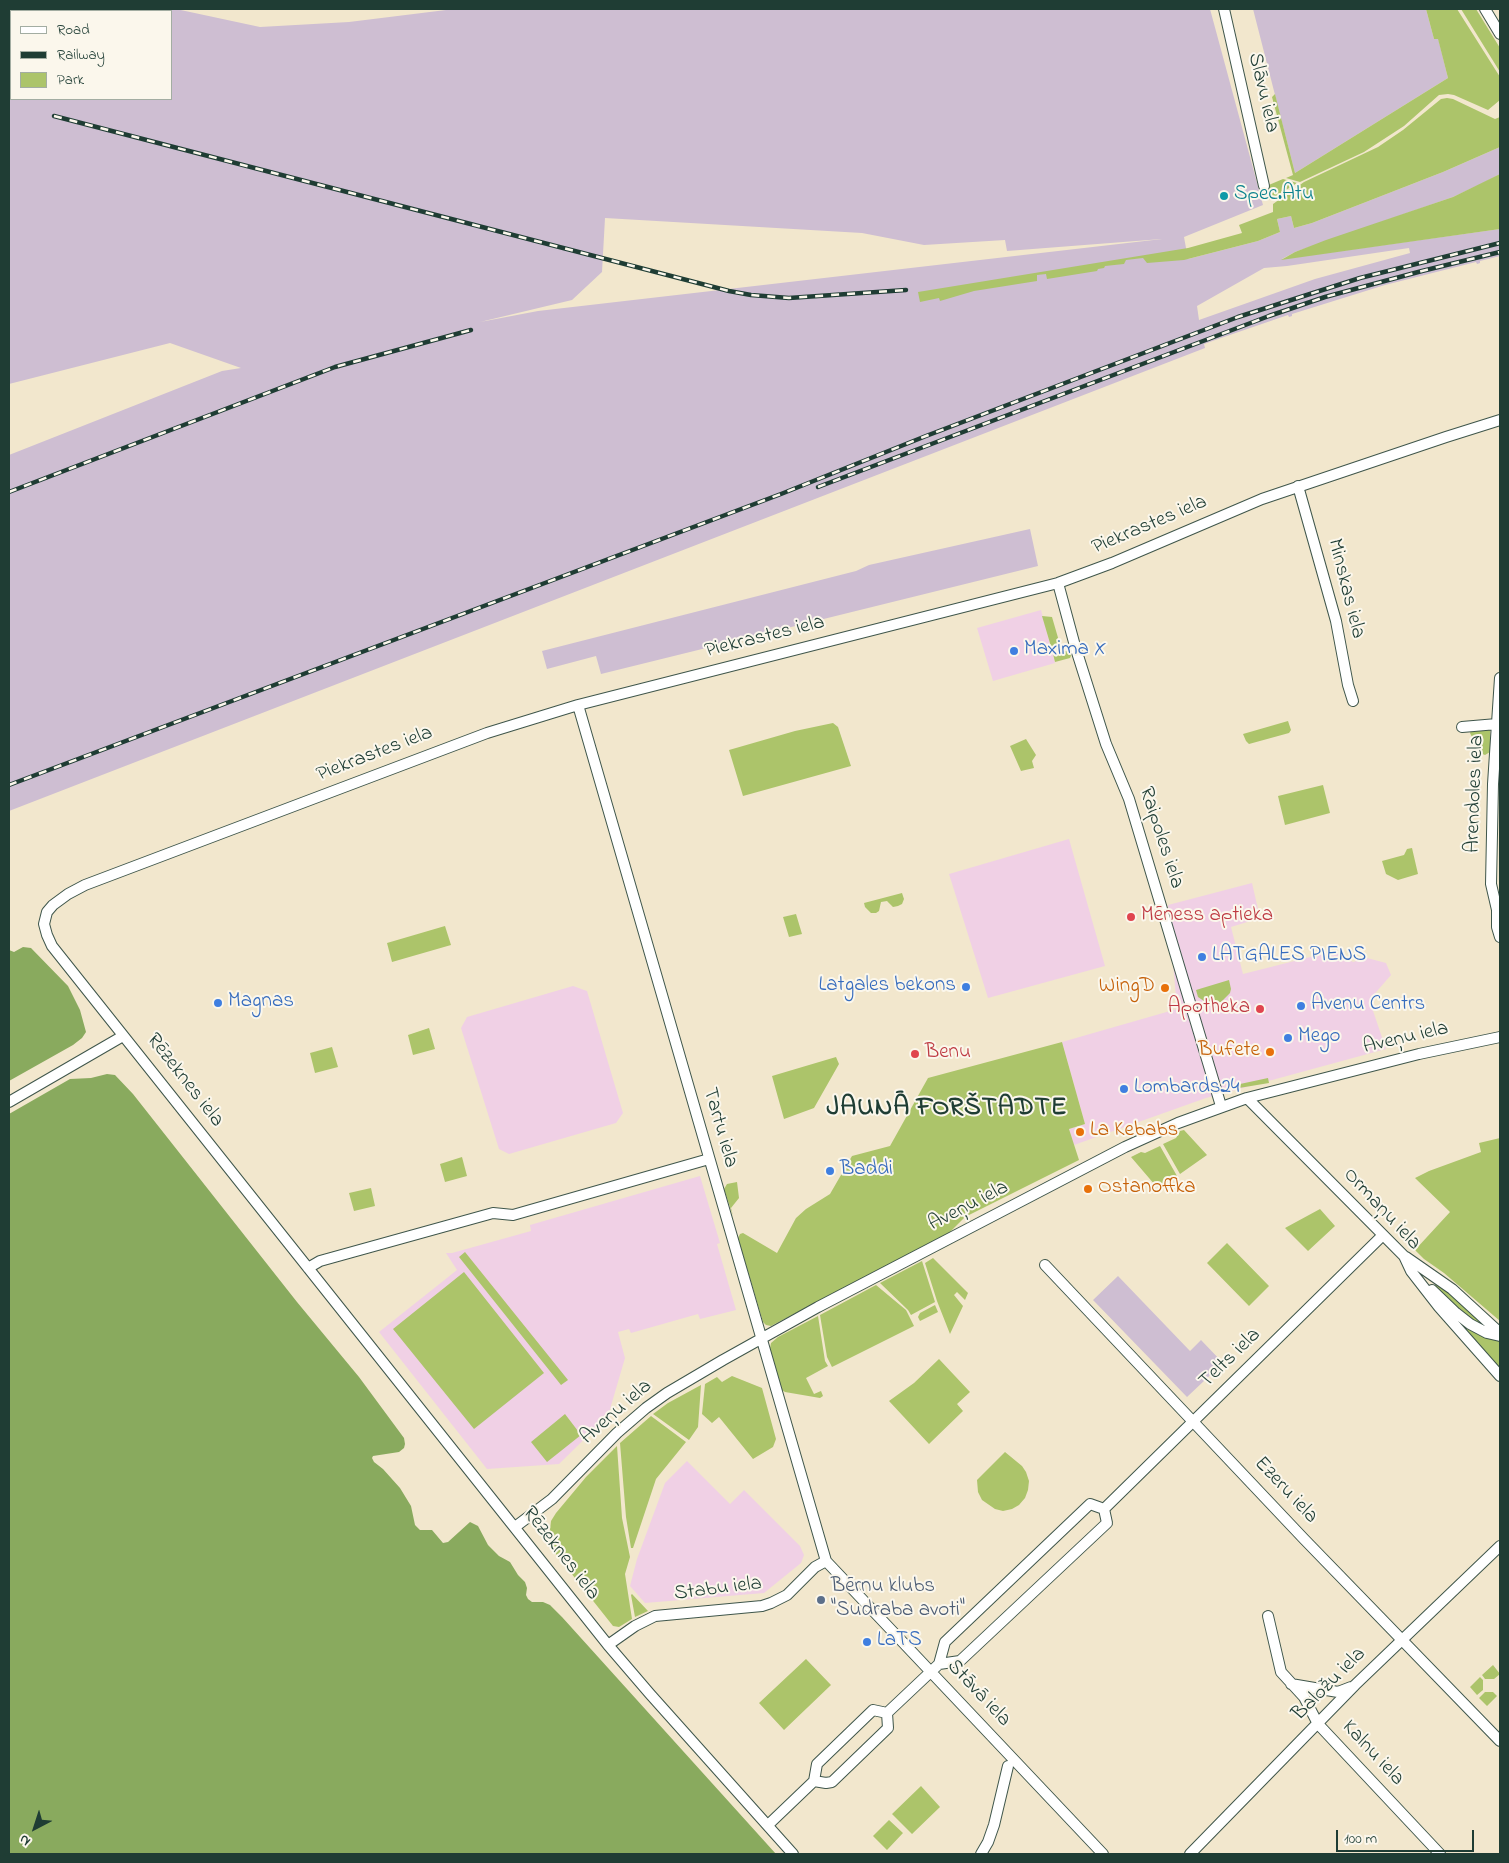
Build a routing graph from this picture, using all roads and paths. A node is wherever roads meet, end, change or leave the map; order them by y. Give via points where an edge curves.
1 (1224, 9) edge
2 (1485, 9) edge
3 (1500, 34) edge
4 (1264, 186) dead end
5 (1500, 420) edge
6 (1298, 486) junction
7 (1058, 583) junction
8 (1500, 678) edge
9 (1353, 701) dead end
10 (578, 705) junction
11 (1497, 724) junction
12 (1462, 727) dead end
13 (1499, 910) edge
14 (47, 912) joint
15 (1500, 937) edge
16 (123, 1036) junction
17 (1500, 1037) edge
18 (1247, 1098) junction
19 (9, 1102) edge
20 (1221, 1106) junction
21 (709, 1159) junction
22 (1383, 1235) junction
23 (1404, 1256) junction
24 (1045, 1265) dead end
25 (308, 1268) junction
26 (1411, 1270) junction
27 (1500, 1335) edge
28 (761, 1339) junction
29 (1500, 1376) edge
30 (1194, 1422) junction
31 (1104, 1509) junction
32 (515, 1527) junction
33 (1500, 1546) edge
34 (826, 1561) junction
35 (1268, 1616) dead end
36 (1403, 1639) junction
37 (608, 1645) junction
38 (939, 1664) junction
39 (931, 1671) junction
40 (1291, 1684) junction
41 (1355, 1685) junction
42 (887, 1713) junction
43 (1318, 1724) junction
44 (1500, 1741) edge
45 (1008, 1766) dead end
46 (814, 1781) junction
47 (768, 1826) junction
48 (794, 1854) edge
49 (981, 1854) edge
50 (1103, 1854) edge
51 (1190, 1854) edge
52 (1440, 1854) edge

1 - 4 street, Slāvu iela
2 - 3 street
5 - 6 street, Piekrastes iela
6 - 7 street, Piekrastes iela
6 - 9 street, Minskas iela via 1336,621
7 - 10 street, Piekrastes iela
7 - 20 street, Raipoles iela via 1106,744 1129,799
8 - 11 street, Arendoles iela
10 - 14 street, Piekrastes iela via 487,733 85,885 53,904
10 - 21 street, Tartu iela
11 - 12 street
11 - 13 street, Arendoles iela via 1491,884
13 - 15 street via 1497,927
14 - 16 street, Rēzeknes iela via 44,924 52,946
16 - 19 street
16 - 25 street, Rēzeknes iela
17 - 18 street, Aveņu iela
18 - 20 street, Aveņu iela
18 - 22 street, Ormaņu iela
20 - 28 street, Aveņu iela via 1125,1148
21 - 25 street via 513,1215 493,1213 320,1261
21 - 28 street, Tartu iela
22 - 23 street, Ormaņu iela
22 - 30 street, Telts iela
23 - 26 street, Ormaņu iela
23 - 27 street via 1452,1289
24 - 30 street, Ezeru iela
25 - 32 street, Rēzeknes iela
26 - 27 street via 1470,1324 1487,1333
26 - 29 street, Ormaņu iela via 1449,1320
28 - 32 street, Aveņu iela via 646,1408 552,1499
28 - 34 street, Tartu iela
30 - 31 street, Telts iela
30 - 36 street, Ezeru iela via 1304,1540
31 - 38 street via 1107,1523 960,1661
31 - 38 street via 1090,1504 945,1642
32 - 37 street, Rēzeknes iela
33 - 36 street, Baložu iela
34 - 37 street, Stabu iela via 815,1567 787,1595 771,1603 655,1616
34 - 39 street, Stāvā iela
35 - 40 street, Kalnu iela via 1281,1672
36 - 41 street, Baložu iela
36 - 44 street, Ezeru iela
37 - 47 street, Rēzeknes iela
38 - 39 street
39 - 42 street
39 - 50 street, Stāvā iela
40 - 41 street via 1338,1692
40 - 43 street, Kalnu iela via 1304,1697
41 - 43 street, Baložu iela
42 - 46 street via 872,1710 817,1764
42 - 46 street via 888,1728 832,1782
43 - 51 street, Baložu iela
43 - 52 street, Kalnu iela
45 - 49 street via 994,1825
46 - 47 street
47 - 48 street, Rēzeknes iela

